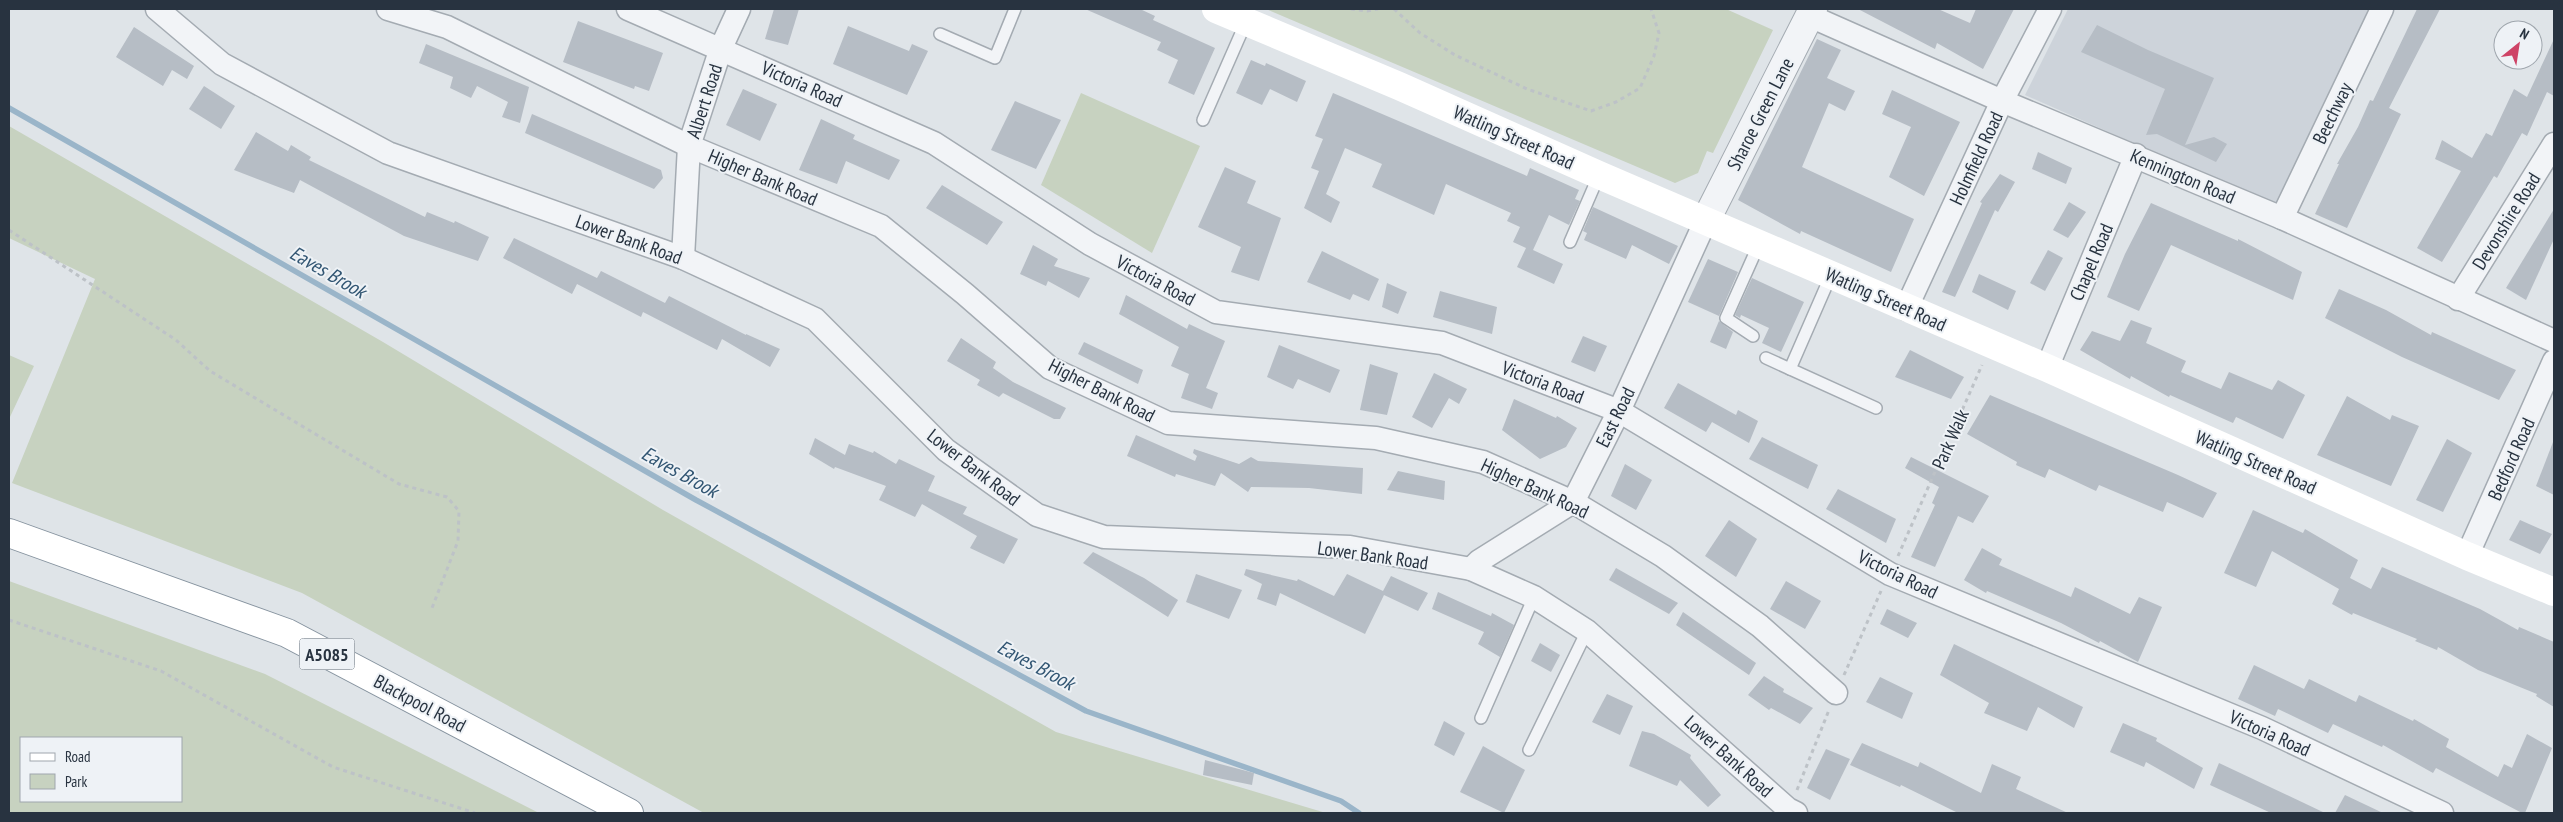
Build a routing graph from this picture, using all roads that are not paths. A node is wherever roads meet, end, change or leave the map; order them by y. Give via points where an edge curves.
1 (157, 9) edge
2 (388, 9) edge
3 (628, 9) edge
4 (739, 9) edge
5 (1015, 9) edge
6 (1216, 9) edge
7 (2050, 9) edge
8 (2382, 9) edge
9 (1811, 12) edge
10 (1246, 22) junction
11 (940, 34) dead end
12 (721, 48) junction
13 (2002, 101) junction
14 (1203, 120) dead end
15 (2554, 144) edge
16 (689, 146) junction
17 (2136, 155) junction
18 (1599, 175) junction
19 (2282, 218) junction
20 (1706, 220) junction
21 (1570, 242) dead end
22 (1759, 244) junction
23 (683, 258) junction
24 (1831, 275) junction
25 (2458, 299) junction
26 (1906, 309) junction
27 (1753, 336) dead end
28 (2554, 341) edge
29 (1766, 358) dead end
30 (2554, 361) edge
31 (2047, 368) junction
32 (1790, 369) junction
33 (1876, 408) dead end
34 (1619, 411) junction
35 (1573, 502) junction
36 (9, 532) edge
37 (2467, 556) junction
38 (1471, 569) junction
39 (2554, 592) edge
40 (1534, 597) junction
41 (1586, 631) junction
42 (1836, 692) dead end
43 (1481, 718) dead end
44 (1529, 750) dead end
45 (1792, 811) edge
46 (629, 813) edge
47 (2442, 813) edge

1 - 23 street, Lower Bank Road via 222,64 388,153
2 - 16 street, Higher Bank Road via 447,27
3 - 12 street, Victoria Road
4 - 12 street, Albert Road
5 - 11 lane via 995,58
6 - 10 main road, Watling Street Road
7 - 13 street, Holmfield Road
8 - 19 street, Beechway
9 - 13 street, Kennington Road
9 - 20 street, Sharoe Green Lane
10 - 14 lane
10 - 18 main road, Watling Street Road
12 - 16 street, Albert Road
12 - 34 street, Victoria Road via 934,143 1090,244 1216,312 1442,343
13 - 17 street, Kennington Road
13 - 26 street, Holmfield Road
15 - 25 street, Devonshire Road
16 - 23 street, Albert Road
16 - 35 street, Higher Bank Road via 881,226 1050,368 1168,423 1376,438 1483,462
17 - 19 street, Kennington Road
17 - 31 street, Chapel Road
18 - 20 main road, Watling Street Road
18 - 21 lane
19 - 25 street, Kennington Road
20 - 22 main road, Watling Street Road
20 - 34 street, East Road
22 - 24 main road, Watling Street Road
22 - 27 lane via 1726,318
23 - 38 street, Lower Bank Road via 815,319 946,450 1037,515 1104,537 1350,547
24 - 26 main road, Watling Street Road
24 - 32 lane
25 - 28 street, Kennington Road
26 - 31 main road, Watling Street Road
29 - 32 lane
30 - 37 street, Bedford Road
31 - 37 main road, Watling Street Road
32 - 33 lane
34 - 35 street, East Road
34 - 47 street, Victoria Road via 1890,574 2262,728
35 - 38 street via 1478,561
35 - 42 street, Higher Bank Road via 1680,567 1760,626
36 - 46 main road, Blackpool Road / A5085 via 287,633
37 - 39 main road, Watling Street Road
38 - 40 street, Lower Bank Road
40 - 41 street, Lower Bank Road
40 - 43 lane
41 - 44 lane
41 - 45 street, Lower Bank Road

